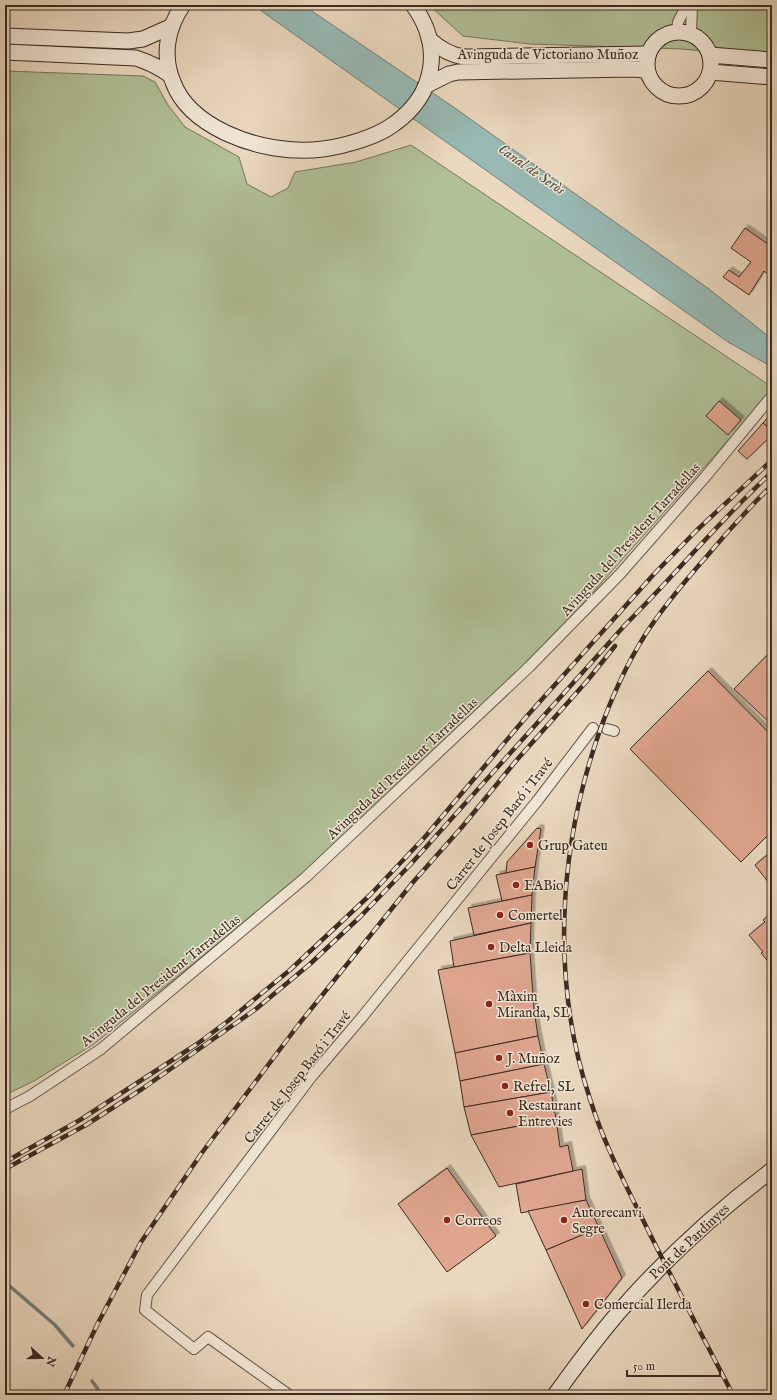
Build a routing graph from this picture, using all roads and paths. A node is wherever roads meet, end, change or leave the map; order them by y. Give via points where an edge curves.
1 (183, 5) edge
2 (412, 5) edge
3 (688, 5) edge
4 (692, 5) edge
5 (170, 27) junction
6 (684, 34) junction
7 (5, 36) edge
8 (429, 39) junction
9 (5, 52) edge
10 (648, 54) junction
11 (710, 55) junction
12 (772, 60) edge
13 (647, 70) junction
14 (710, 72) junction
15 (170, 76) junction
16 (772, 77) edge
17 (427, 85) junction
18 (772, 396) edge
19 (593, 728) dead end
20 (5, 1108) edge
21 (772, 1170) edge
22 (289, 1395) edge
23 (555, 1395) edge

1 - 5 main road
2 - 8 main road via 420,16
3 - 6 street via 678,22
4 - 6 street
5 - 7 main road via 143,39 128,40
5 - 15 main road via 167,42
6 - 10 main road via 663,36
6 - 11 main road via 699,39
8 - 10 main road, Avinguda de Victoriano Muñoz via 447,52 464,57
8 - 17 main road via 432,60
9 - 15 main road via 136,58 161,68
10 - 13 main road
11 - 12 main road
11 - 14 main road
13 - 14 main road via 650,79 661,92 677,97 701,88
13 - 17 main road, Avinguda de Victoriano Muñoz via 458,72 448,74
14 - 16 main road
15 - 17 main road via 186,104 212,126 257,144 302,150 346,145 394,125 405,116
18 - 20 street, Avinguda del President Tarradellas via 620,574 529,667 329,856 101,1049 30,1096
19 - 22 street, Carrer de Josep Baró i Travé via 538,800 312,1076 147,1295 146,1310 194,1349 208,1337
21 - 23 main road, Pont de Pardinyes via 734,1199 650,1278 618,1313

